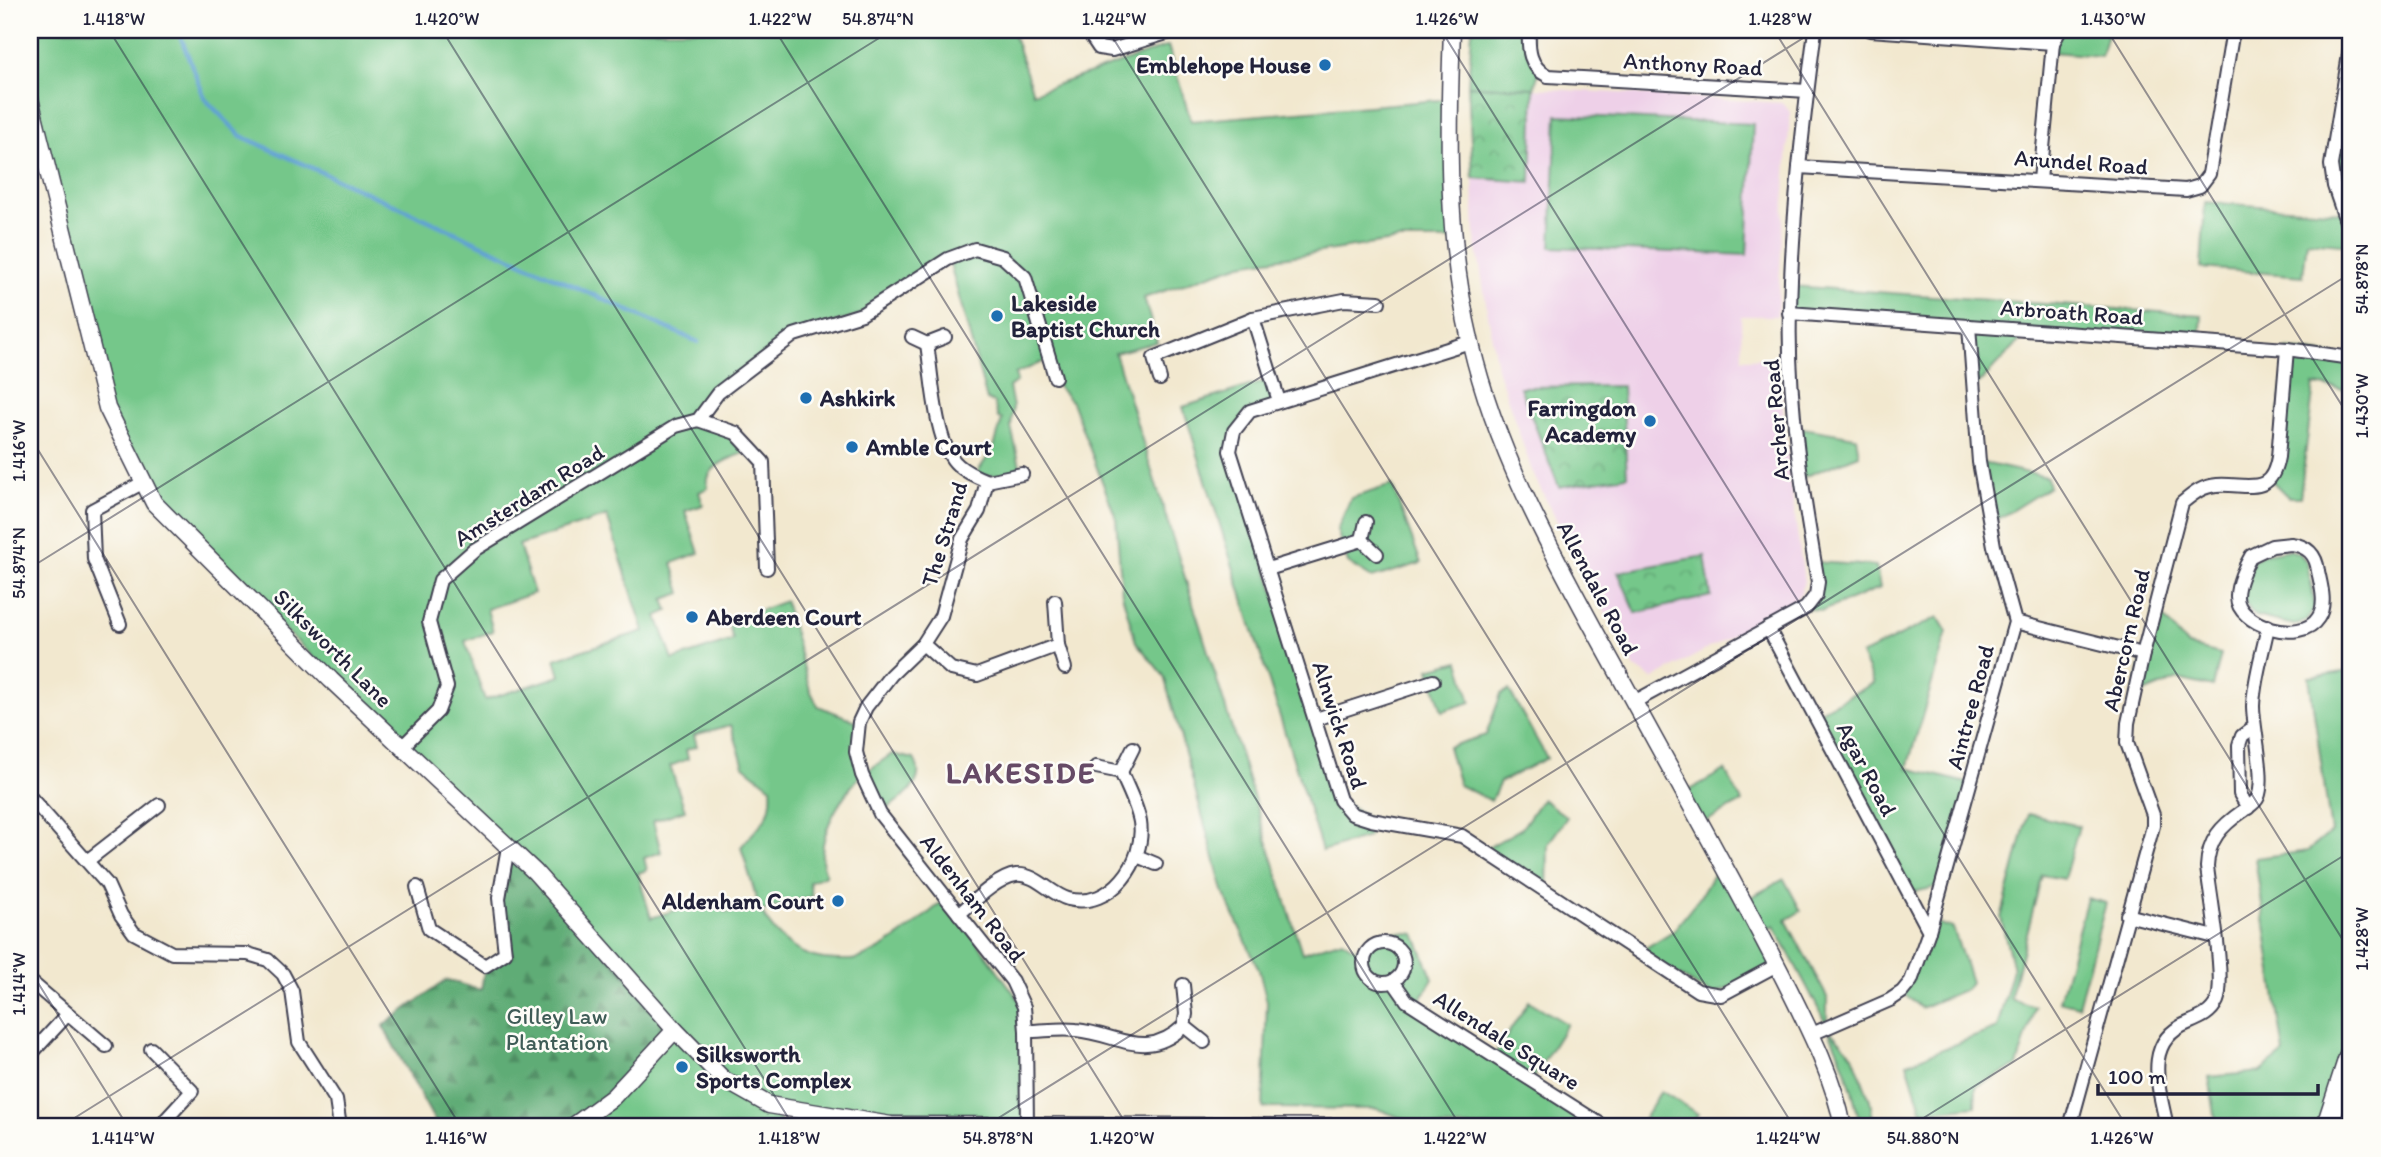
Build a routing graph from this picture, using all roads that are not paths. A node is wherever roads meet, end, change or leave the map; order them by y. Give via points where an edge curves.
1 (1087, 30) edge
2 (1176, 30) edge
3 (1452, 30) edge
4 (1529, 30) edge
5 (1815, 30) edge
6 (1870, 30) edge
7 (2060, 30) edge
8 (2234, 30) edge
9 (2351, 42) edge
10 (2053, 43) junction
11 (1807, 92) junction
12 (30, 99) edge
13 (1799, 167) junction
14 (2040, 180) junction
15 (2351, 236) edge
16 (1379, 302) dead end
17 (1789, 313) junction
18 (1253, 318) junction
19 (1969, 326) junction
20 (912, 337) dead end
21 (945, 337) dead end
22 (1470, 342) junction
23 (927, 344) junction
24 (2287, 349) junction
25 (2351, 358) edge
26 (1055, 377) dead end
27 (1160, 379) dead end
28 (1279, 401) junction
29 (698, 420) junction
30 (1022, 474) dead end
31 (987, 481) junction
32 (144, 482) junction
33 (1366, 522) dead end
34 (1362, 540) junction
35 (1377, 554) dead end
36 (767, 568) dead end
37 (1268, 569) junction
38 (1055, 601) dead end
39 (2015, 622) junction
40 (120, 624) dead end
41 (2268, 626) junction
42 (1768, 628) junction
43 (923, 644) junction
44 (1058, 645) junction
45 (2143, 654) junction
46 (1065, 668) dead end
47 (1433, 681) dead end
48 (1634, 702) junction
49 (866, 707) joint
50 (1316, 719) junction
51 (2254, 727) junction
52 (401, 748) junction
53 (1133, 748) dead end
54 (1096, 767) dead end
55 (1121, 772) junction
56 (30, 797) edge
57 (159, 805) dead end
58 (2248, 808) junction
59 (509, 847) junction
60 (1137, 856) junction
61 (87, 861) junction
62 (1156, 864) dead end
63 (417, 887) dead end
64 (958, 914) junction
65 (2127, 915) junction
66 (1929, 931) junction
67 (2215, 937) junction
68 (1777, 965) junction
69 (30, 981) edge
70 (1393, 981) dead end
71 (1183, 985) dead end
72 (68, 1014) junction
73 (1184, 1026) junction
74 (675, 1030) junction
75 (1027, 1031) junction
76 (1812, 1034) junction
77 (1204, 1042) dead end
78 (106, 1046) dead end
79 (151, 1049) dead end
80 (2351, 1053) edge
81 (30, 1055) edge
82 (1027, 1126) edge
83 (159, 1127) edge
84 (340, 1127) edge
85 (572, 1127) edge
86 (1382, 1127) edge
87 (1605, 1127) edge
88 (1843, 1127) edge
89 (2070, 1127) edge
90 (2167, 1127) edge
91 (2327, 1127) edge

1 - 2 street via 1099,47 1112,50
3 - 22 street, Allendale Road via 1453,240
4 - 11 street, Anthony Road via 1530,59 1548,76
5 - 11 street, Archer Road
6 - 10 street
7 - 10 street
8 - 14 street, Arundel Road via 2209,174 2200,186 2186,190
9 - 15 street via 2331,165
10 - 14 street
11 - 13 street, Archer Road
12 - 32 street, Silksworth Lane via 107,408
13 - 14 street, Arundel Road
13 - 17 street, Archer Road
16 - 18 street via 1344,300
17 - 19 street, Arbroath Road
17 - 42 street, Archer Road via 1802,489 1818,582 1816,595 1806,608
18 - 27 street via 1154,358
18 - 28 street
19 - 24 street, Arbroath Road
19 - 39 street, Aintree Road via 1979,461 1994,546
20 - 23 street
21 - 23 street
22 - 28 street, Alnwick Road
22 - 48 street, Allendale Road via 1507,456 1549,547
23 - 31 street, The Strand via 946,450 957,465
24 - 25 street, Arbroath Road
24 - 45 street, Abercorn Road via 2275,472 2270,481 2258,486 2215,485 2196,491 2182,503
26 - 29 street, Amsterdam Road via 1025,278 1003,257 975,250 948,260 862,314 794,335 718,394
28 - 37 street, Alnwick Road via 1250,411 1234,431 1230,451
29 - 36 street via 736,433 763,462
29 - 52 street, Amsterdam Road via 677,426 474,550 440,580 429,622 447,687 438,711
30 - 31 street
31 - 43 street, The Strand via 979,511 962,539 941,616
32 - 40 street via 92,510 94,559
32 - 52 street, Silksworth Lane via 154,502
33 - 34 street
34 - 35 street
34 - 37 street
37 - 50 street, Alnwick Road
38 - 44 street
39 - 45 street
39 - 66 street, Aintree Road
41 - 41 street via 2303,631 2320,616 2323,601 2318,565 2302,545 2258,550 2247,563 2237,597 2240,608
41 - 51 street via 2254,691
42 - 48 street, Archer Road
42 - 66 street, Agar Road
43 - 44 street via 951,669 977,675
43 - 49 street, The Strand
44 - 46 street
45 - 65 street, Abercorn Road via 2127,743 2153,826
47 - 50 street
48 - 68 street, Allendale Road
49 - 64 street, Aldenham Road via 859,722 856,752 870,794 880,814
50 - 68 street, Alnwick Road via 1340,800 1352,814 1462,836 1698,991 1721,995
51 - 58 street via 2261,785 2258,799
51 - 58 street via 2239,745 2240,794
52 - 59 street, Silksworth Lane
53 - 55 street
54 - 55 street
55 - 60 street via 1140,820
56 - 61 street
57 - 61 street
58 - 67 street via 2226,823 2208,853
59 - 63 street via 499,898 505,953 485,966 429,929
59 - 74 street, Silksworth Lane
60 - 62 street
60 - 64 street via 1115,886 1090,901 1066,899 1032,878 1015,875 1002,879
61 - 84 street via 107,884 134,933 172,953 248,954 268,960 283,974 292,991 299,1042 336,1100
64 - 75 street, Aldenham Road via 1012,981 1024,1007
65 - 67 street
65 - 89 street, Abercorn Road
66 - 76 street, Aintree Road via 1917,968 1902,992
67 - 90 street via 2221,988 2217,1001 2201,1018 2171,1032 2157,1058
68 - 76 street, Allendale Road
69 - 72 street
70 - 87 street, Allendale Square via 1407,1001
71 - 73 street
72 - 78 street
72 - 81 street
73 - 75 street via 1172,1037 1144,1045 1075,1030
73 - 77 street
74 - 82 street, Silksworth Lane via 723,1079 769,1105 891,1125
74 - 85 street via 613,1097
75 - 82 street, Aldenham Road
76 - 88 street, Allendale Road
79 - 83 street via 192,1091
80 - 91 highway
82 - 86 street, Silksworth Lane

